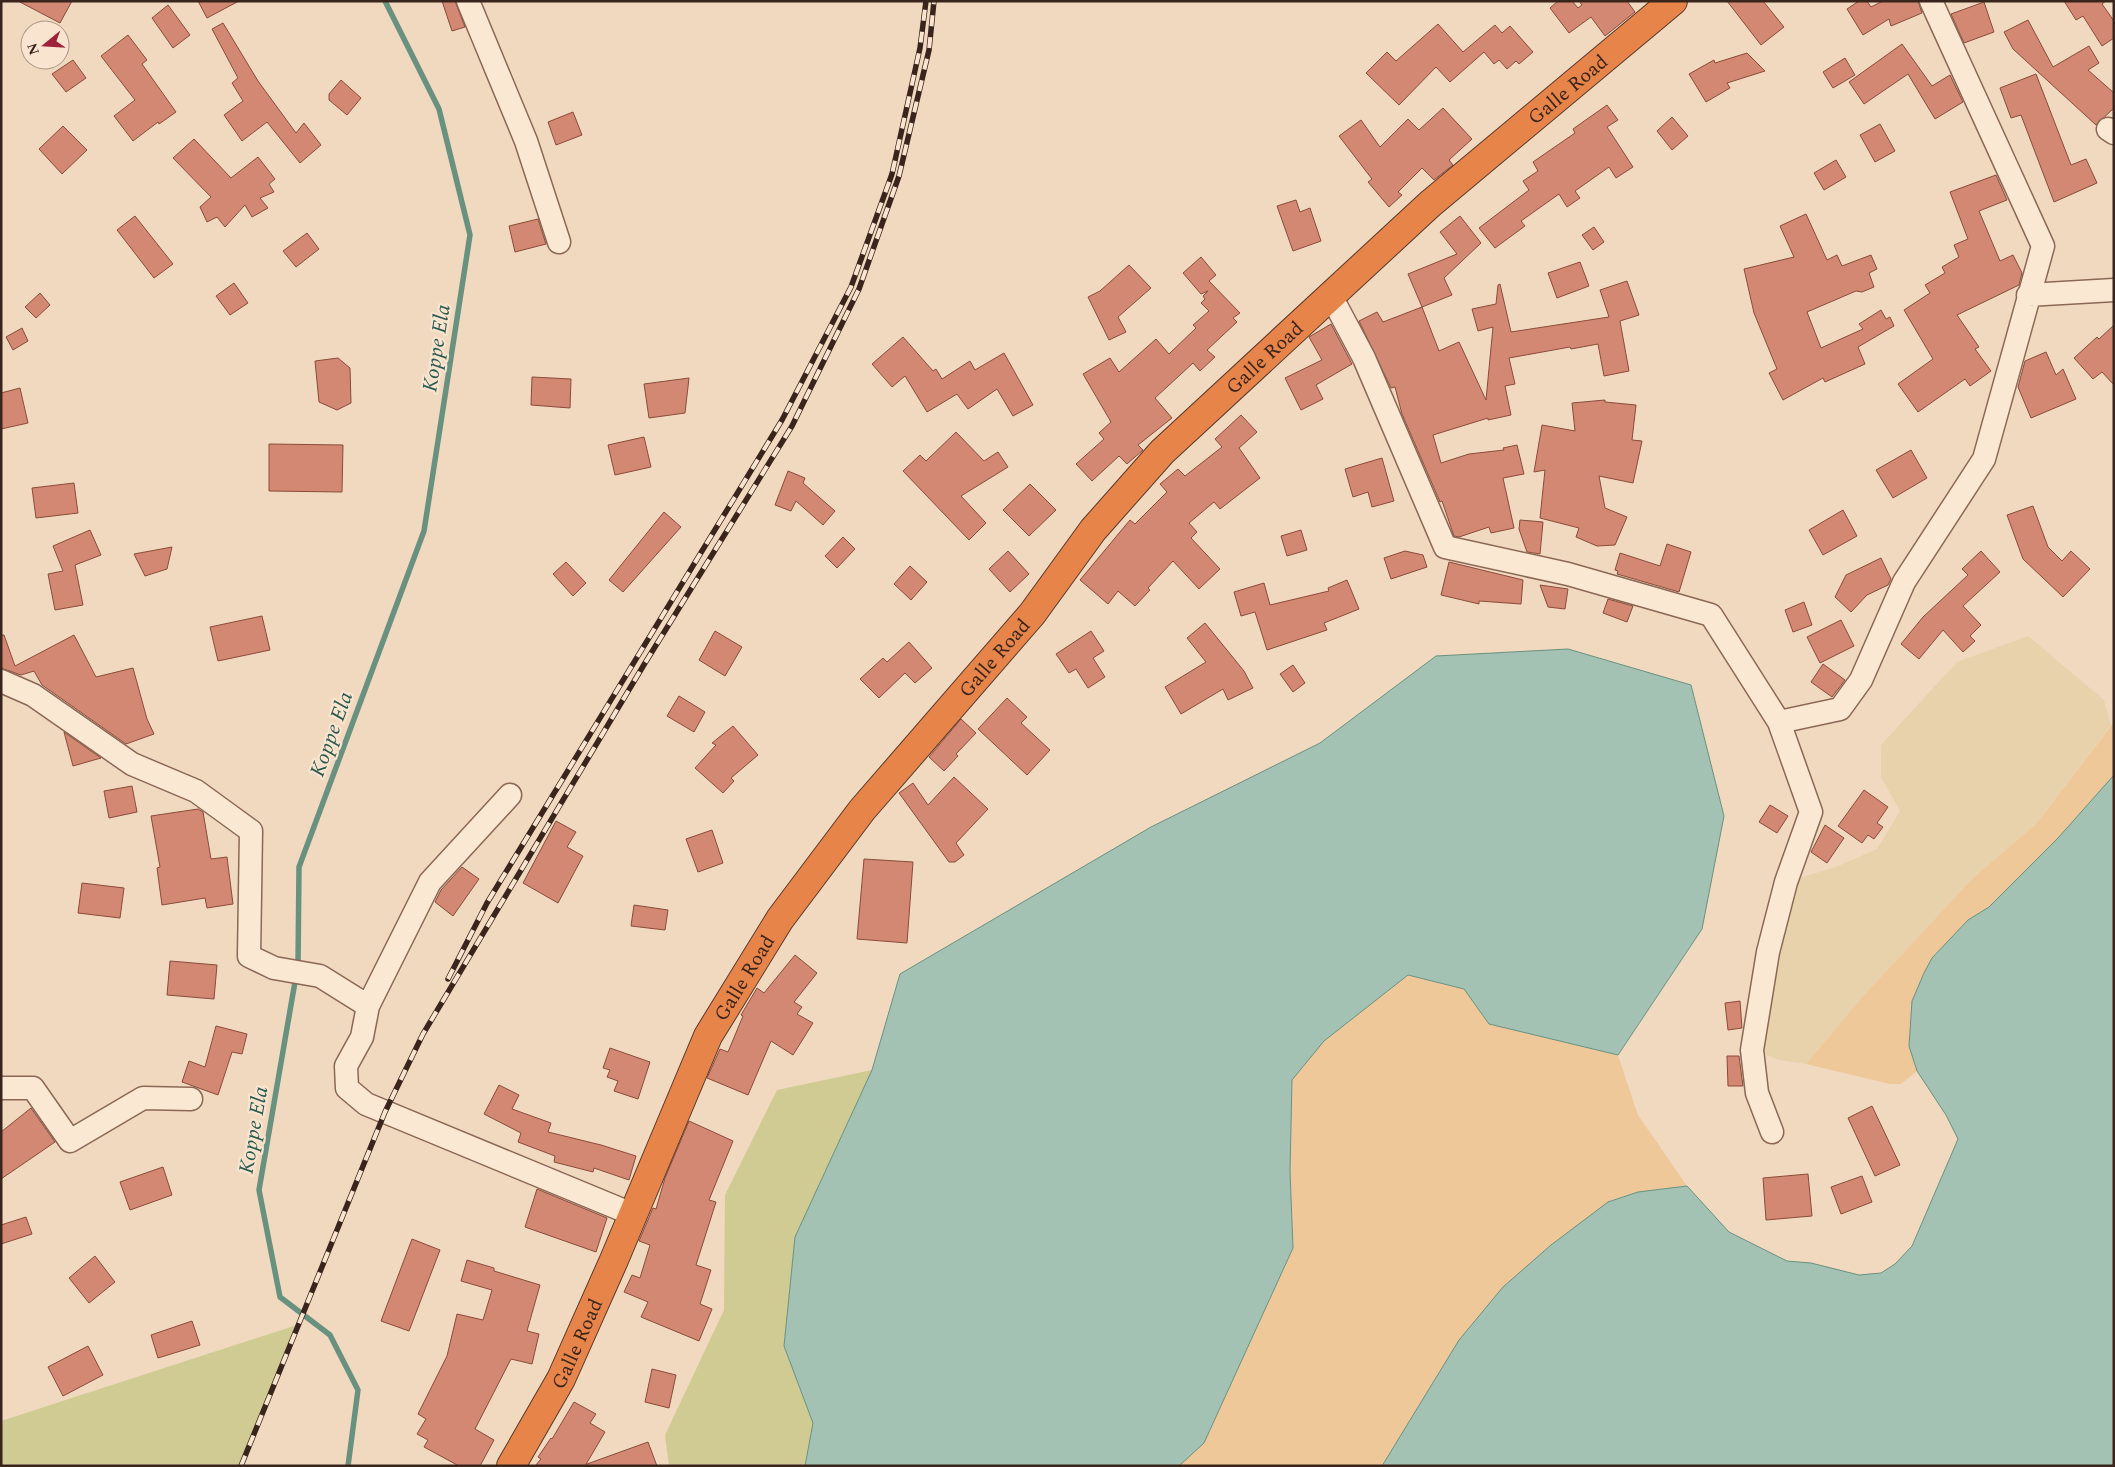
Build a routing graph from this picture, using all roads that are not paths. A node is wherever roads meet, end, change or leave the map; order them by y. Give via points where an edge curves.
1 (468, 1) edge
2 (1673, 1) edge
3 (1932, 1) edge
4 (559, 242) dead end
5 (2114, 290) edge
6 (2028, 295) junction
7 (1331, 296) junction
8 (1, 680) edge
9 (1779, 722) junction
10 (510, 795) dead end
11 (368, 1006) junction
12 (1, 1088) edge
13 (191, 1099) dead end
14 (1772, 1132) dead end
15 (632, 1214) junction
16 (511, 1466) edge

1 - 4 street via 526,140
2 - 7 highway, Galle Road via 1430,204
3 - 6 street via 2043,246
5 - 6 street
6 - 9 street via 1984,459 1904,582 1861,680 1840,709
7 - 9 street via 1364,358 1445,547 1568,574 1712,615
7 - 15 highway, Galle Road via 1162,452 1093,530 1032,614 856,818 780,919 708,1036
8 - 11 street via 33,695 132,764 196,791 251,831 249,956 274,968 320,976
9 - 14 street via 1810,812 1786,882 1773,935 1752,1050 1757,1093
10 - 11 street via 430,882
11 - 15 street via 362,1037 346,1066 348,1088 366,1104
12 - 13 street via 33,1088 70,1140 143,1098
15 - 16 highway, Galle Road via 561,1379

